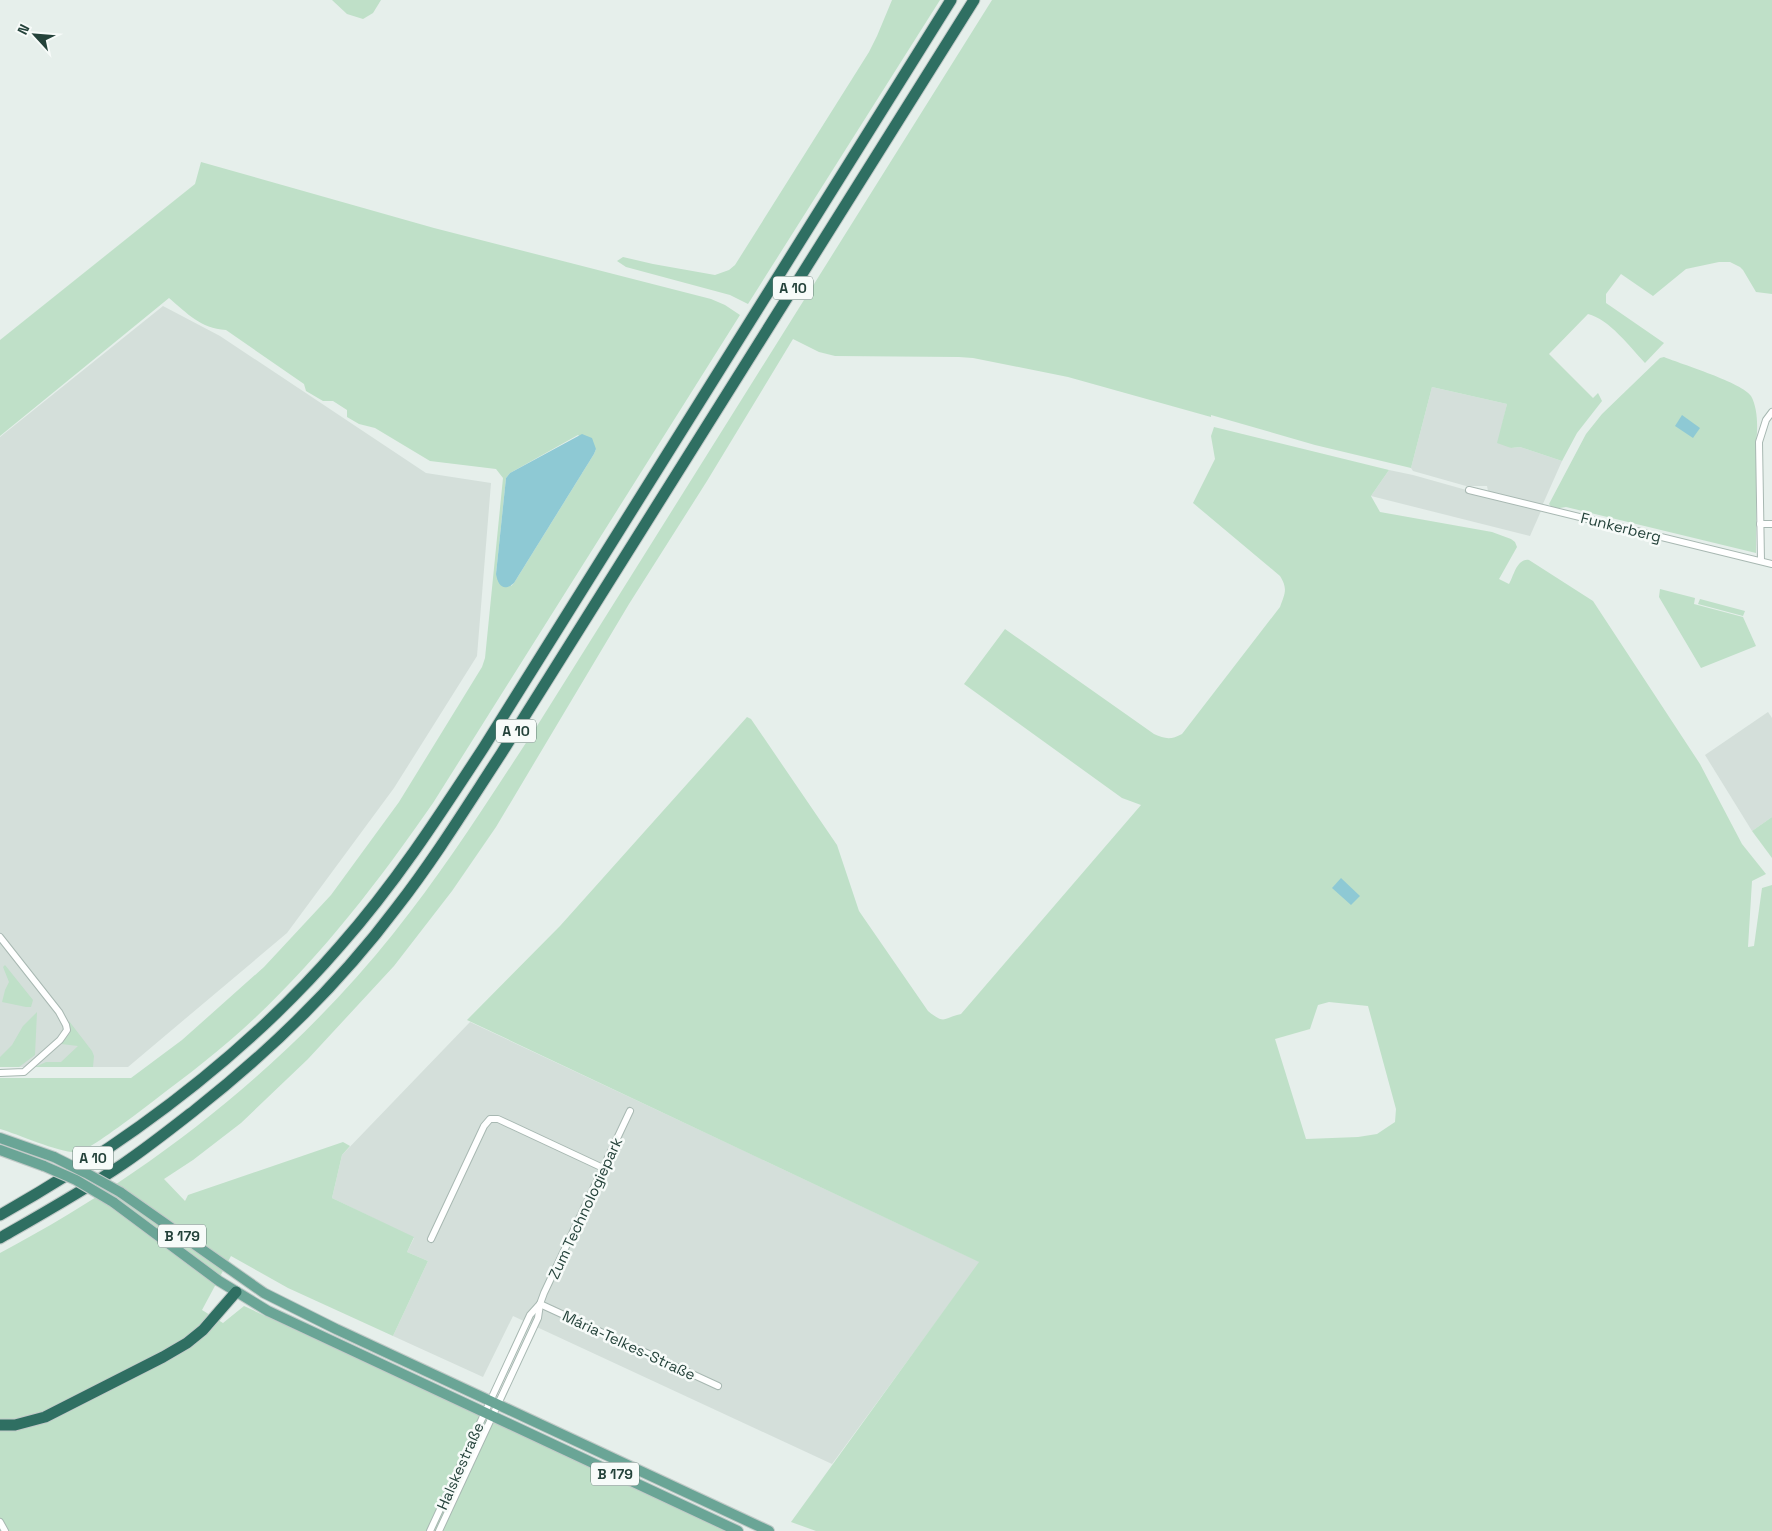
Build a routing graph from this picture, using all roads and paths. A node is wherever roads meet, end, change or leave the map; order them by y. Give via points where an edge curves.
1 (951, 0) edge
2 (974, 0) edge
3 (1772, 412) edge
4 (1469, 490) dead end
5 (1760, 524) junction
6 (1772, 524) edge
7 (1761, 561) junction
8 (1772, 564) edge
9 (0, 937) edge
10 (0, 1073) edge
11 (630, 1111) dead end
12 (0, 1138) edge
13 (0, 1150) edge
14 (603, 1168) junction
15 (0, 1215) edge
16 (0, 1238) edge
17 (431, 1240) dead end
18 (244, 1280) junction
19 (236, 1292) junction
20 (540, 1304) junction
21 (718, 1386) dead end
22 (494, 1403) junction
23 (488, 1415) junction
24 (0, 1425) edge
25 (0, 1522) edge
26 (5, 1531) edge
27 (430, 1531) edge
28 (439, 1531) edge
29 (738, 1531) edge
30 (769, 1531) edge

1 - 15 highway, A 10 via 484,747 381,898 334,954 247,1042 131,1133
2 - 16 highway, A 10 via 501,754 397,908 310,1008 215,1094 123,1164
3 - 5 street via 1759,442
4 - 7 street, Funkerberg
5 - 6 street
5 - 7 street
7 - 8 street, Funkerberg
9 - 10 street via 60,1012 67,1030 24,1072
11 - 14 street, Zum Technologiepark
12 - 18 main road, B 179, bridge via 54,1157 120,1192
13 - 19 main road, B 179, bridge via 76,1180 114,1202
14 - 17 street via 498,1119 490,1119
14 - 20 street, Zum Technologiepark
18 - 19 main road
18 - 22 main road, B 179 via 336,1330
19 - 23 main road, B 179 via 268,1311
19 - 24 highway via 203,1330 163,1357 45,1417 15,1425
20 - 21 street, Mária-Telkes-Straße
20 - 22 street, Zum Technologiepark via 538,1318
22 - 23 street, Halskestraße
22 - 23 street, Halskestraße
22 - 30 main road, B 179
23 - 27 street, Halskestraße
23 - 28 street, Halskestraße
23 - 29 main road, B 179
25 - 26 street

